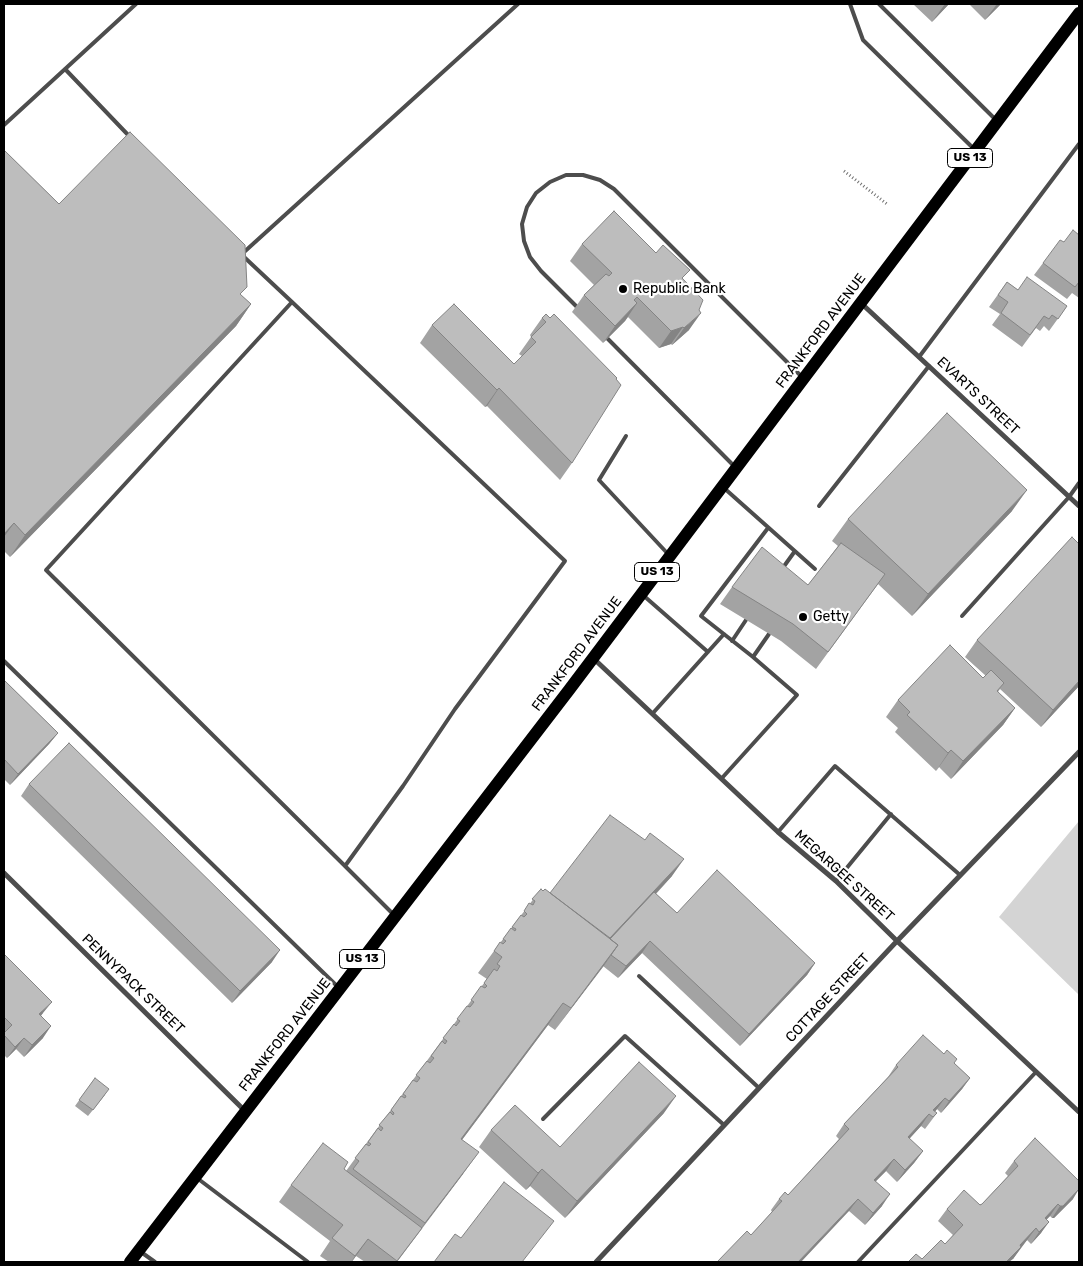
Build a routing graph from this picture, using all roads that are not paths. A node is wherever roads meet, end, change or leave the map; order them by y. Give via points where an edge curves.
1 (136, 4) edge
2 (518, 4) edge
3 (850, 4) edge
4 (879, 4) edge
5 (1079, 14) edge
6 (65, 69) junction
7 (998, 121) junction
8 (4, 125) edge
9 (133, 140) edge
10 (1079, 144) edge
11 (976, 151) junction
12 (292, 302) junction
13 (861, 303) junction
14 (583, 313) dead end
15 (604, 334) edge
16 (919, 357) junction
17 (928, 366) junction
18 (803, 379) junction
19 (626, 436) dead end
20 (736, 468) junction
21 (1079, 483) edge
22 (722, 486) junction
23 (1069, 497) junction
24 (819, 506) dead end
25 (1079, 506) edge
26 (768, 528) junction
27 (794, 551) junction
28 (670, 556) junction
29 (815, 570) dead end
30 (777, 575) edge
31 (641, 594) junction
32 (962, 616) dead end
33 (746, 620) edge
34 (724, 634) junction
35 (769, 634) edge
36 (732, 641) junction
37 (708, 652) junction
38 (753, 657) junction
39 (593, 658) junction
40 (4, 661) edge
41 (653, 714) junction
42 (1079, 752) edge
43 (722, 778) junction
44 (891, 814) junction
45 (778, 832) junction
46 (345, 866) junction
47 (4, 872) edge
48 (960, 875) junction
49 (836, 881) junction
50 (395, 916) junction
51 (897, 941) junction
52 (639, 976) dead end
53 (340, 989) junction
54 (1036, 1072) junction
55 (759, 1088) junction
56 (246, 1112) junction
57 (1079, 1112) edge
58 (543, 1119) dead end
59 (724, 1125) junction
60 (196, 1177) junction
61 (139, 1251) junction
62 (130, 1262) edge
63 (155, 1262) edge
64 (308, 1262) edge
65 (596, 1262) edge
66 (858, 1262) edge

1 - 6 lane
2 - 12 lane via 241,254
3 - 11 lane via 863,40
4 - 7 lane
5 - 7 main road, FRANKFORD AVENUE / US 13
6 - 8 lane
6 - 9 lane
7 - 11 main road, FRANKFORD AVENUE / US 13
10 - 16 lane
11 - 13 main road, FRANKFORD AVENUE / US 13
12 - 46 lane via 565,561 455,709
12 - 46 lane via 46,570
13 - 16 street, EVARTS STREET
13 - 18 main road, FRANKFORD AVENUE / US 13
14 - 18 lane via 541,271 530,257 524,241 522,224 527,207 536,193 566,175 583,175 614,189
15 - 20 lane
16 - 17 street, EVARTS STREET
17 - 23 street, EVARTS STREET
17 - 24 lane
18 - 20 main road, FRANKFORD AVENUE / US 13
19 - 28 lane via 599,480
20 - 22 main road, FRANKFORD AVENUE / US 13
21 - 23 lane
22 - 26 lane
22 - 28 main road, FRANKFORD AVENUE / US 13
23 - 25 street, EVARTS STREET
23 - 32 lane
26 - 27 lane
26 - 34 lane via 701,616
27 - 29 lane
27 - 30 lane
28 - 31 main road, FRANKFORD AVENUE / US 13
31 - 37 lane
31 - 39 main road, FRANKFORD AVENUE / US 13
33 - 36 lane
34 - 36 lane
34 - 37 lane
35 - 38 lane
36 - 38 lane
37 - 41 lane
38 - 43 lane via 797,694
39 - 41 street, MEGARGEE STREET
39 - 50 main road, FRANKFORD AVENUE / US 13
40 - 53 lane
41 - 43 street, MEGARGEE STREET
42 - 48 street, COTTAGE STREET
43 - 45 street, MEGARGEE STREET
44 - 45 lane via 835,766
44 - 48 lane
44 - 49 lane
45 - 49 street, MEGARGEE STREET
46 - 50 lane
47 - 56 street, PENNYPACK STREET
48 - 51 street, COTTAGE STREET
49 - 51 street, MEGARGEE STREET
50 - 53 main road, FRANKFORD AVENUE / US 13
51 - 54 street, MEGARGEE STREET
51 - 55 street, COTTAGE STREET
52 - 55 lane
53 - 56 main road, FRANKFORD AVENUE / US 13
54 - 57 street, MEGARGEE STREET
54 - 66 lane
55 - 59 street, COTTAGE STREET
56 - 60 main road, FRANKFORD AVENUE / US 13
58 - 59 lane via 625,1036
59 - 65 street, COTTAGE STREET
60 - 61 main road, FRANKFORD AVENUE / US 13
60 - 64 lane
61 - 62 main road, FRANKFORD AVENUE / US 13
61 - 63 lane

